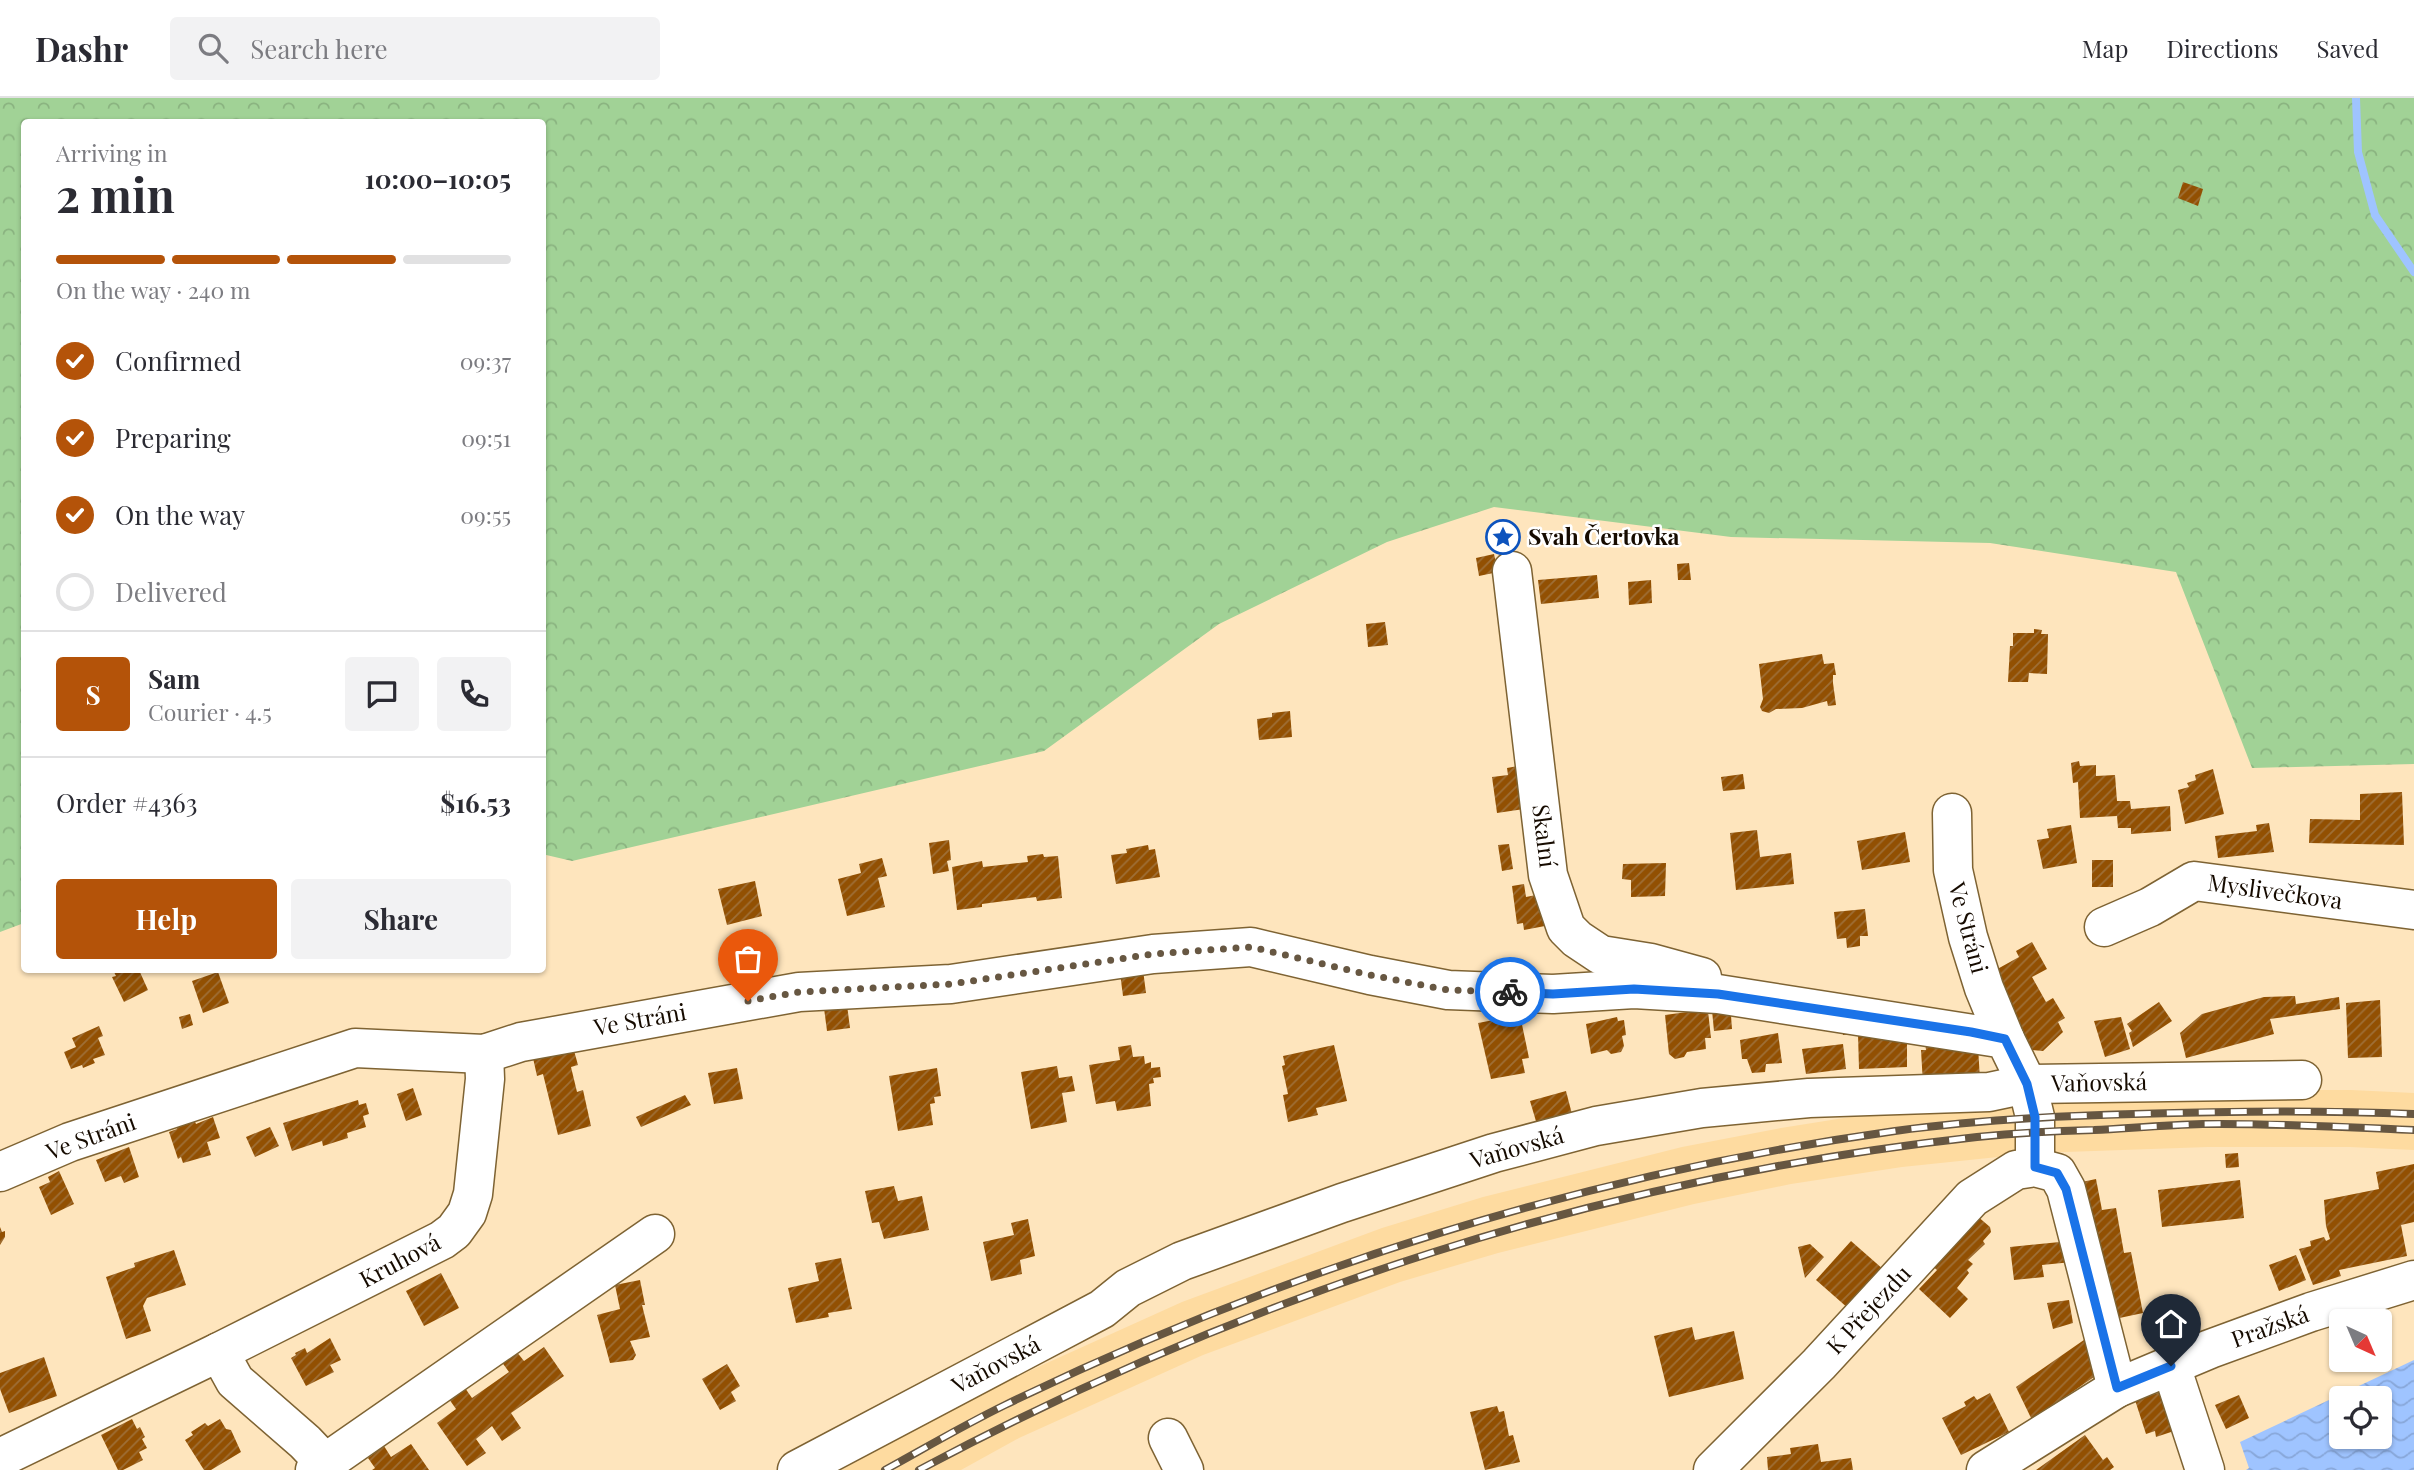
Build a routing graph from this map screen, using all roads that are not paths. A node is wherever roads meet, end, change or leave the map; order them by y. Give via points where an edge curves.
1 (1512, 571) dead end
2 (1952, 813) dead end
3 (2414, 910) edge
4 (2104, 927) dead end
5 (1718, 994) junction
6 (2005, 1039) junction
7 (484, 1054) junction
8 (2302, 1080) dead end
9 (2027, 1084) junction
10 (2035, 1167) junction
11 (0, 1172) edge
12 (655, 1234) dead end
13 (2414, 1280) edge
14 (219, 1352) junction
15 (2171, 1366) junction
16 (2117, 1388) junction
17 (0, 1458) edge
18 (320, 1466) edge
19 (797, 1470) edge
20 (1713, 1470) edge
21 (1986, 1470) edge
22 (2205, 1470) edge

1 - 5 street, Skalní via 1548,875 1566,928 1601,955 1701,977
2 - 6 street, Ve Stráni via 1953,870 1968,937
3 - 4 street, Myslivečkova via 2194,881
5 - 6 street, Ve Stráni
5 - 7 street, Ve Stráni via 1634,989 1553,994 1448,990 1251,947 1153,954 951,984 799,992 521,1042
6 - 9 street, Ve Stráni
7 - 11 street, Ve Stráni via 355,1048 70,1142
7 - 14 street, Kruhová via 472,1194 467,1213 454,1231
8 - 9 street, Vaňovská
9 - 10 street via 2035,1117
9 - 19 street, Vaňovská via 1989,1092 1809,1098 1702,1108 1596,1126 1494,1153 1182,1261 1128,1288 1102,1309
10 - 16 street via 2057,1173 2066,1189
10 - 20 street, K Přejezdu via 2016,1170 1972,1198 1819,1364
12 - 18 street
13 - 15 street, Pražská via 2311,1312
14 - 17 street, Kruhová
14 - 18 street via 235,1381 305,1442
15 - 16 street, Pražská
15 - 22 street
16 - 21 street, Pražská

